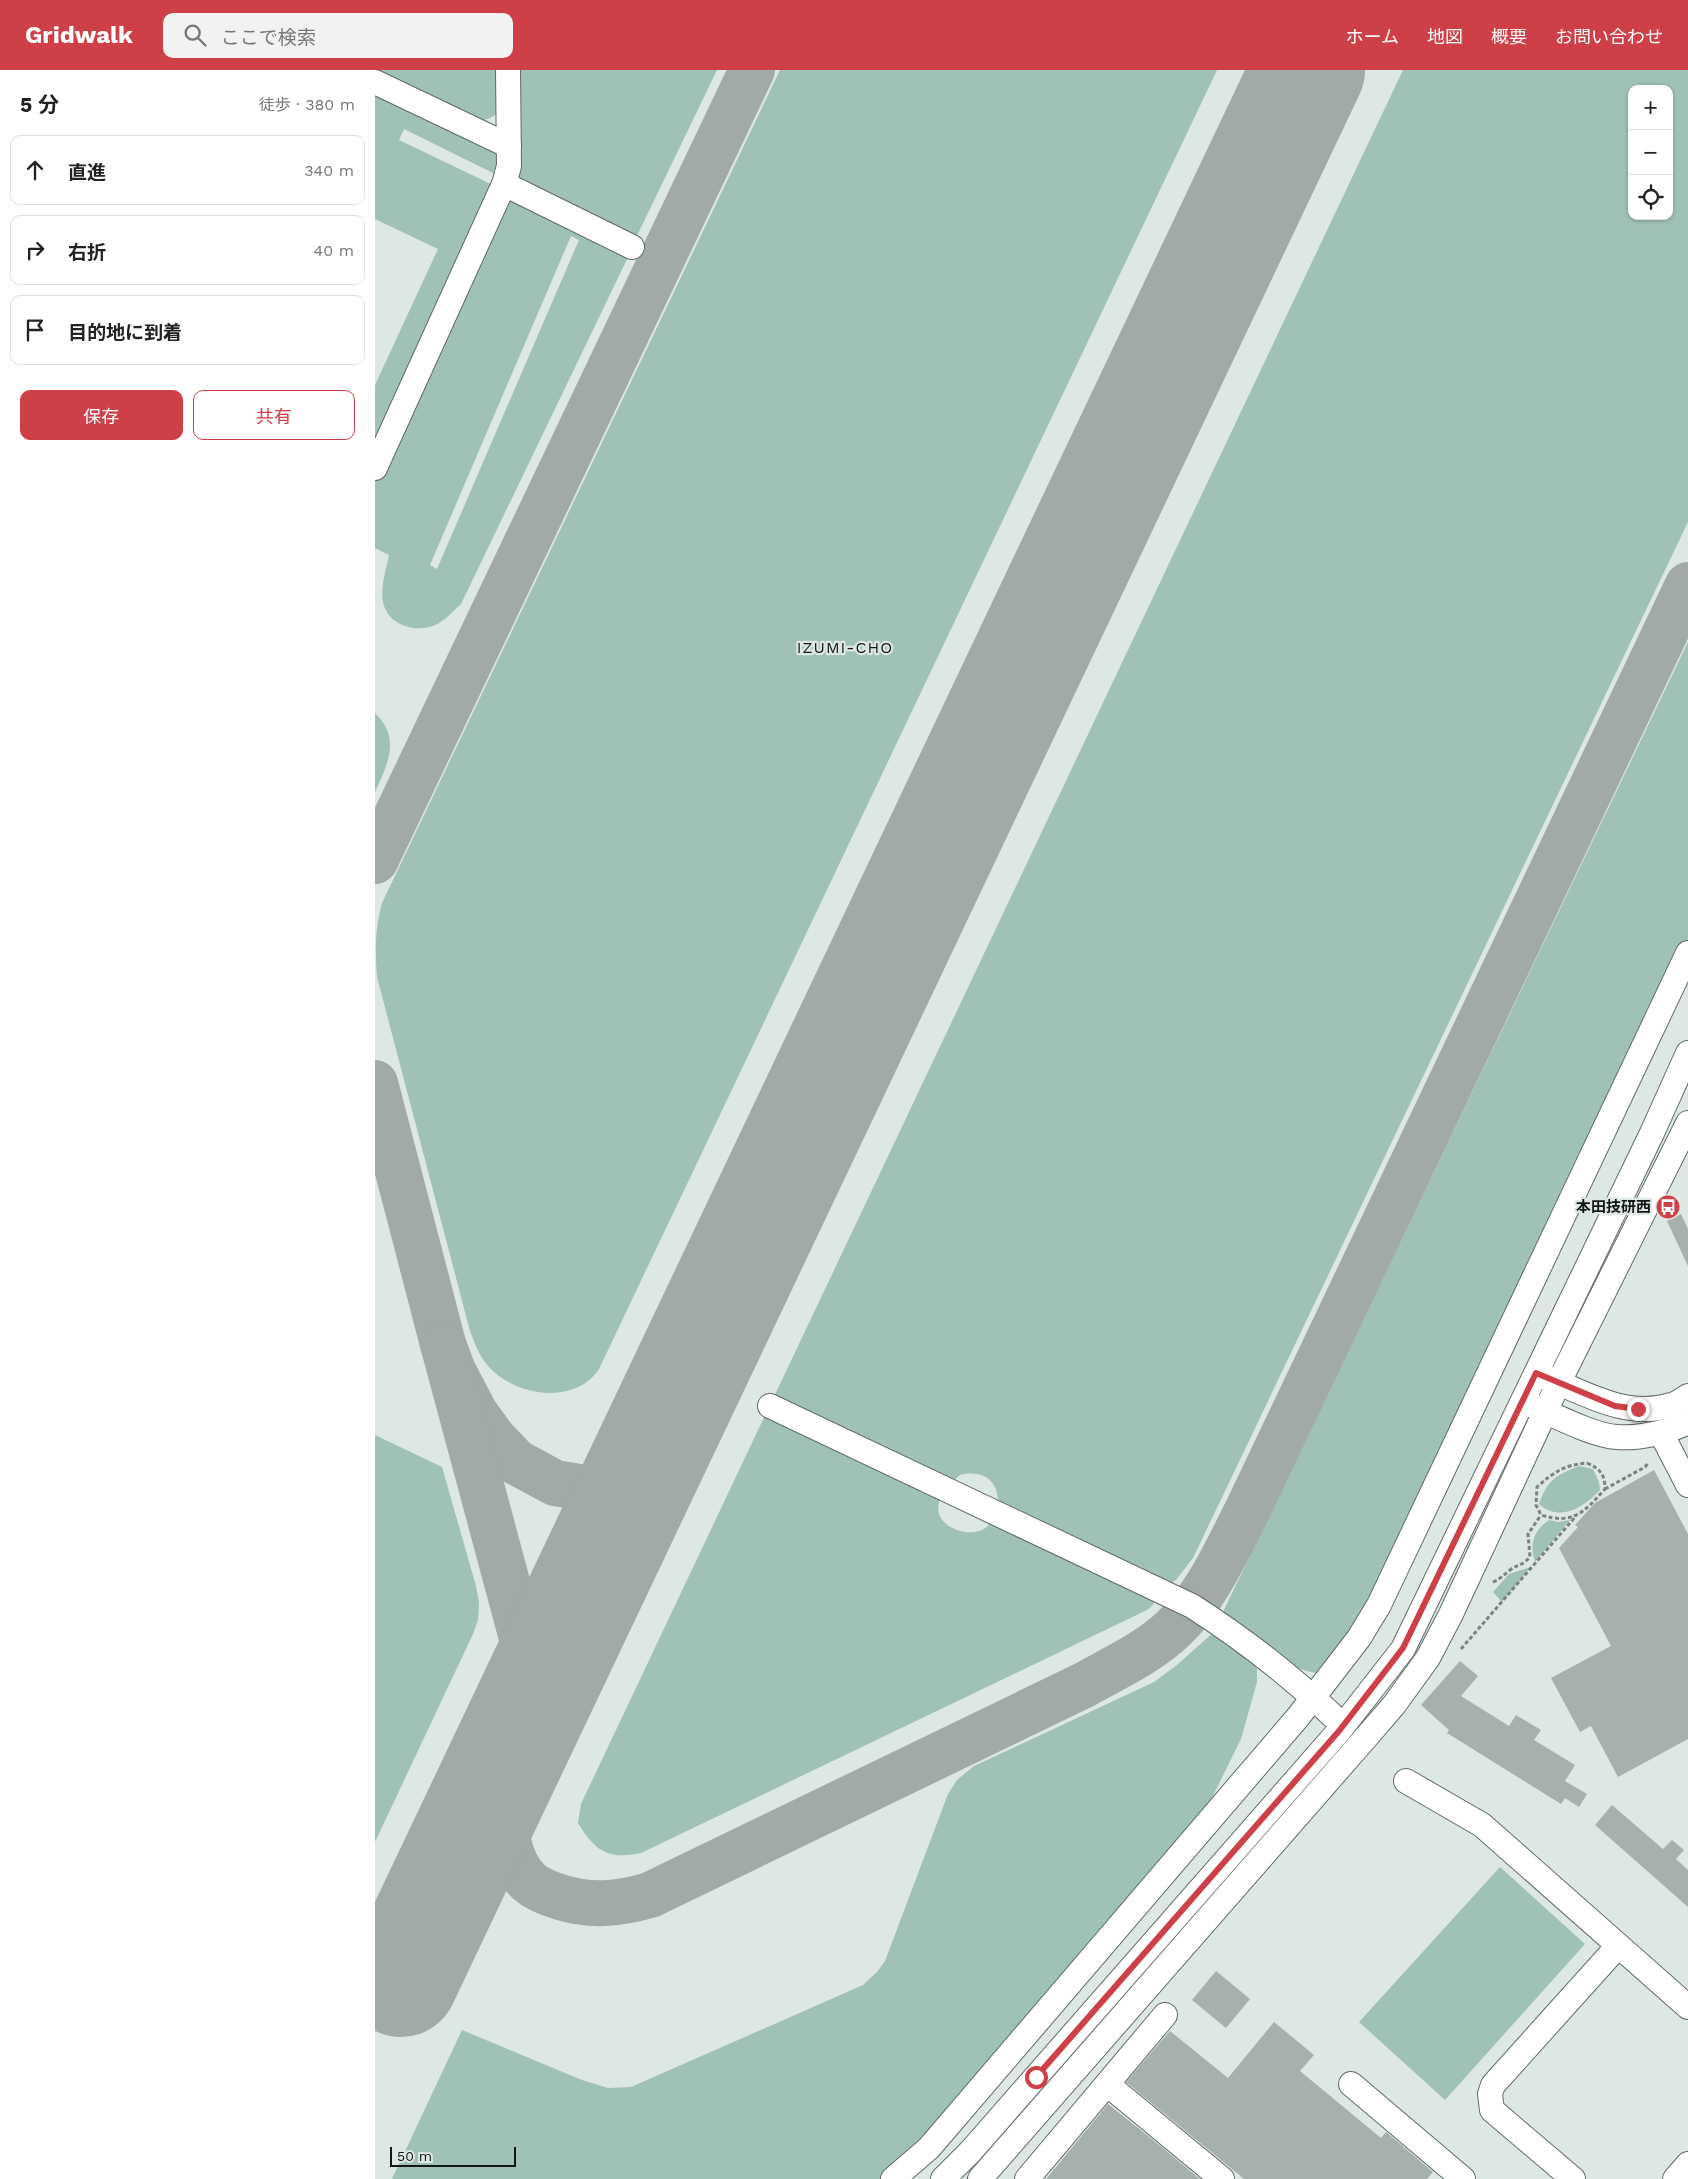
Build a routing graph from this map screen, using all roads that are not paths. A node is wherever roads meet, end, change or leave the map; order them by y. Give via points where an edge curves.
1 (508, 70) edge
2 (375, 82) edge
3 (509, 146) junction
4 (504, 184) junction
5 (632, 247) dead end
6 (375, 468) edge
7 (1688, 953) edge
8 (1688, 1053) edge
9 (1688, 1122) edge
10 (1536, 1373) junction
11 (1559, 1382) junction
12 (1688, 1396) edge
13 (1522, 1401) junction
14 (770, 1406) dead end
15 (1545, 1411) junction
16 (1688, 1422) edge
17 (1661, 1433) junction
18 (1688, 1485) edge
19 (1313, 1698) junction
20 (1334, 1717) dead end
21 (1406, 1781) dead end
22 (1618, 1946) junction
23 (1688, 2007) edge
24 (1165, 2015) dead end
25 (1107, 2084) junction
26 (1351, 2084) dead end
27 (1688, 2164) edge
28 (893, 2179) edge
29 (943, 2179) edge
30 (980, 2179) edge
31 (1027, 2179) edge
32 (1222, 2179) edge
33 (1463, 2179) edge
34 (1573, 2179) edge
35 (1675, 2179) edge

1 - 3 street
2 - 3 street
3 - 4 street via 509,166
4 - 5 street
4 - 6 street
7 - 19 street via 1379,1605 1359,1638
8 - 10 street
9 - 11 street
10 - 11 street
10 - 13 street
11 - 12 street via 1615,1406 1638,1409 1671,1405
11 - 15 street
13 - 15 street
13 - 29 street via 1403,1648 1386,1671 1326,1746
14 - 19 street via 1192,1606
15 - 17 street via 1617,1437
15 - 30 street via 1451,1614 1428,1658 1394,1705
16 - 17 street
17 - 18 street
19 - 20 street
19 - 28 street via 996,2072 929,2148
21 - 22 street via 1482,1825
22 - 23 street
22 - 34 street via 1493,2085 1490,2094 1492,2110
24 - 25 street
25 - 31 street
25 - 32 street
26 - 33 street
27 - 35 street

